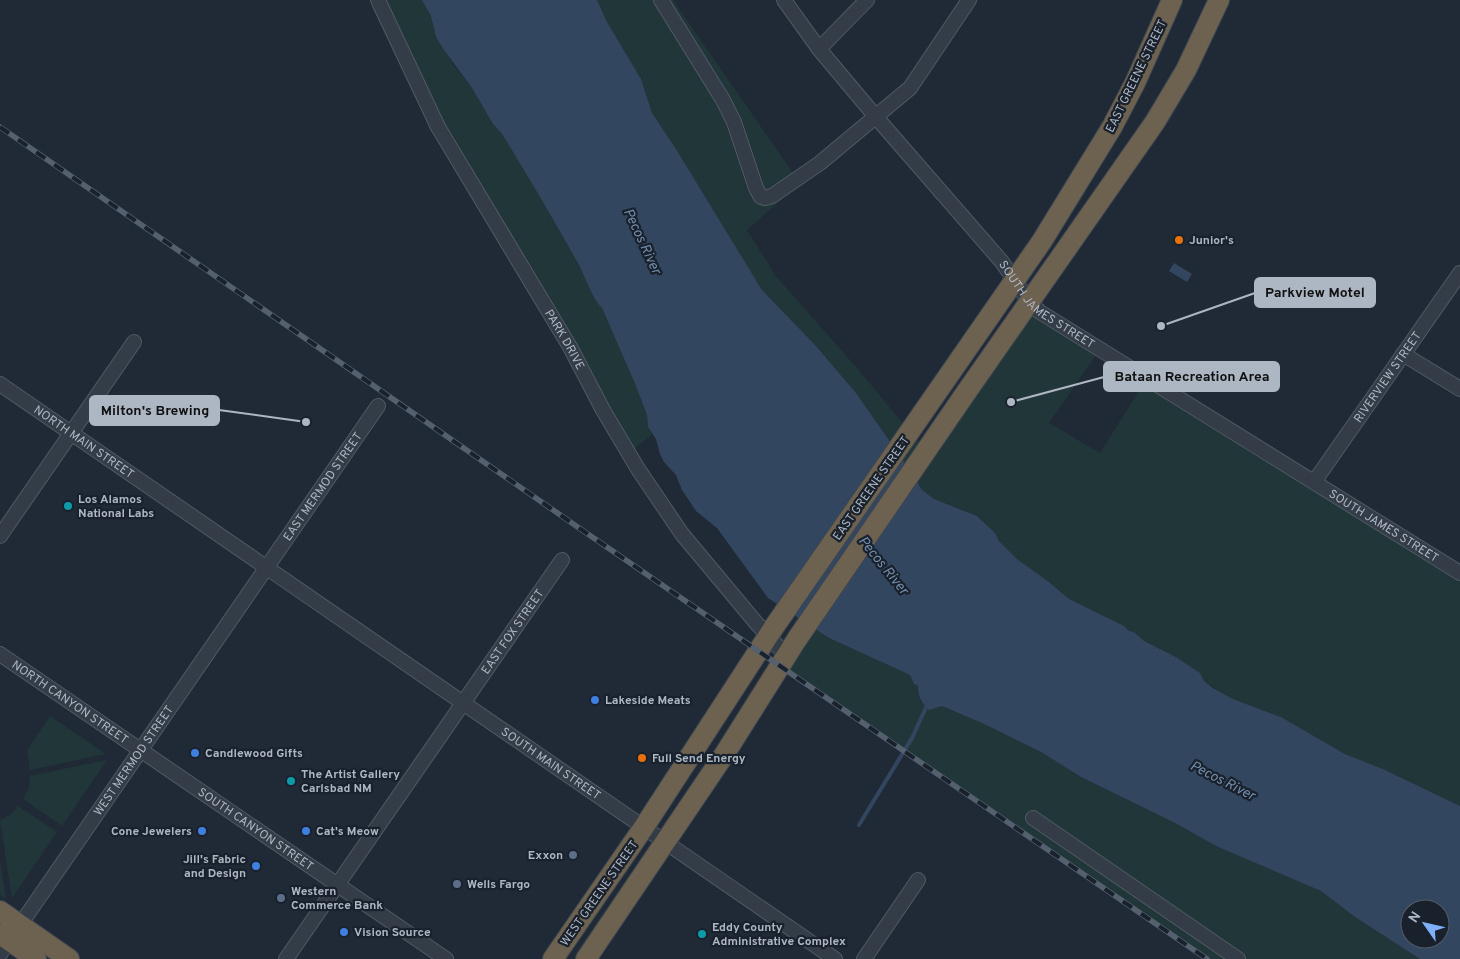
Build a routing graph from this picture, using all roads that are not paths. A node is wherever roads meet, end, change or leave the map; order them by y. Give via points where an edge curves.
1 (378, 0) edge
2 (661, 0) edge
3 (784, 0) edge
4 (867, 0) edge
5 (969, 0) edge
6 (1172, 0) edge
7 (1218, 0) edge
8 (819, 49) junction
9 (876, 117) junction
10 (1098, 150) junction
11 (1124, 169) junction
12 (1460, 273) edge
13 (1015, 280) junction
14 (1030, 303) junction
15 (134, 342) dead end
16 (1403, 354) junction
17 (0, 384) edge
18 (1460, 389) edge
19 (378, 406) dead end
20 (71, 434) junction
21 (1314, 482) junction
22 (0, 536) edge
23 (562, 560) dead end
24 (267, 568) junction
25 (1460, 573) edge
26 (773, 628) junction
27 (0, 654) edge
28 (786, 656) junction
29 (463, 703) junction
30 (140, 751) junction
31 (1033, 818) dead end
32 (644, 827) junction
33 (665, 841) junction
34 (918, 880) dead end
35 (338, 885) junction
36 (0, 912) edge
37 (7, 939) edge
38 (36, 959) edge
39 (69, 959) edge
40 (286, 959) edge
41 (446, 959) edge
42 (553, 959) edge
43 (586, 959) edge
44 (835, 959) edge
45 (864, 959) edge
46 (1238, 959) edge

1 - 26 street, PARK DRIVE via 438,127 570,347 638,469 682,534
2 - 9 street via 723,100 761,197 772,196 796,180
3 - 8 street, SOUTH JAMES STREET
4 - 8 street
5 - 9 street via 910,88
6 - 10 highway, EAST GREENE STREET via 1135,83
7 - 11 highway, EAST GREENE STREET via 1186,70
8 - 9 street, SOUTH JAMES STREET
9 - 13 street, SOUTH JAMES STREET
10 - 11 highway
10 - 13 highway, EAST GREENE STREET
11 - 14 highway, EAST GREENE STREET
12 - 16 street, RIVERVIEW STREET
13 - 14 street, SOUTH JAMES STREET
13 - 26 highway, EAST GREENE STREET
14 - 21 street, SOUTH JAMES STREET via 1044,315
14 - 28 highway, EAST GREENE STREET
15 - 20 street
16 - 18 street
16 - 21 street, RIVERVIEW STREET
17 - 20 street, NORTH MAIN STREET
19 - 24 street, EAST MERMOD STREET
20 - 22 street
20 - 24 street, NORTH MAIN STREET
21 - 25 street, SOUTH JAMES STREET
23 - 29 street, EAST FOX STREET
24 - 29 street, SOUTH MAIN STREET
24 - 30 street, WEST MERMOD STREET
26 - 28 street, PARK DRIVE
26 - 32 highway, EAST GREENE STREET
27 - 30 street, NORTH CANYON STREET
28 - 33 highway, EAST GREENE STREET
29 - 32 street, SOUTH MAIN STREET
29 - 35 street, EAST FOX STREET
30 - 35 street, SOUTH CANYON STREET
30 - 37 street, WEST MERMOD STREET
31 - 46 street
32 - 33 street, SOUTH MAIN STREET
32 - 42 highway, WEST GREENE STREET
33 - 43 highway, WEST GREENE STREET
33 - 44 street, SOUTH MAIN STREET
34 - 45 street
35 - 40 street, EAST FOX STREET
35 - 41 street, SOUTH CANYON STREET
36 - 37 highway
37 - 38 highway
37 - 39 highway

